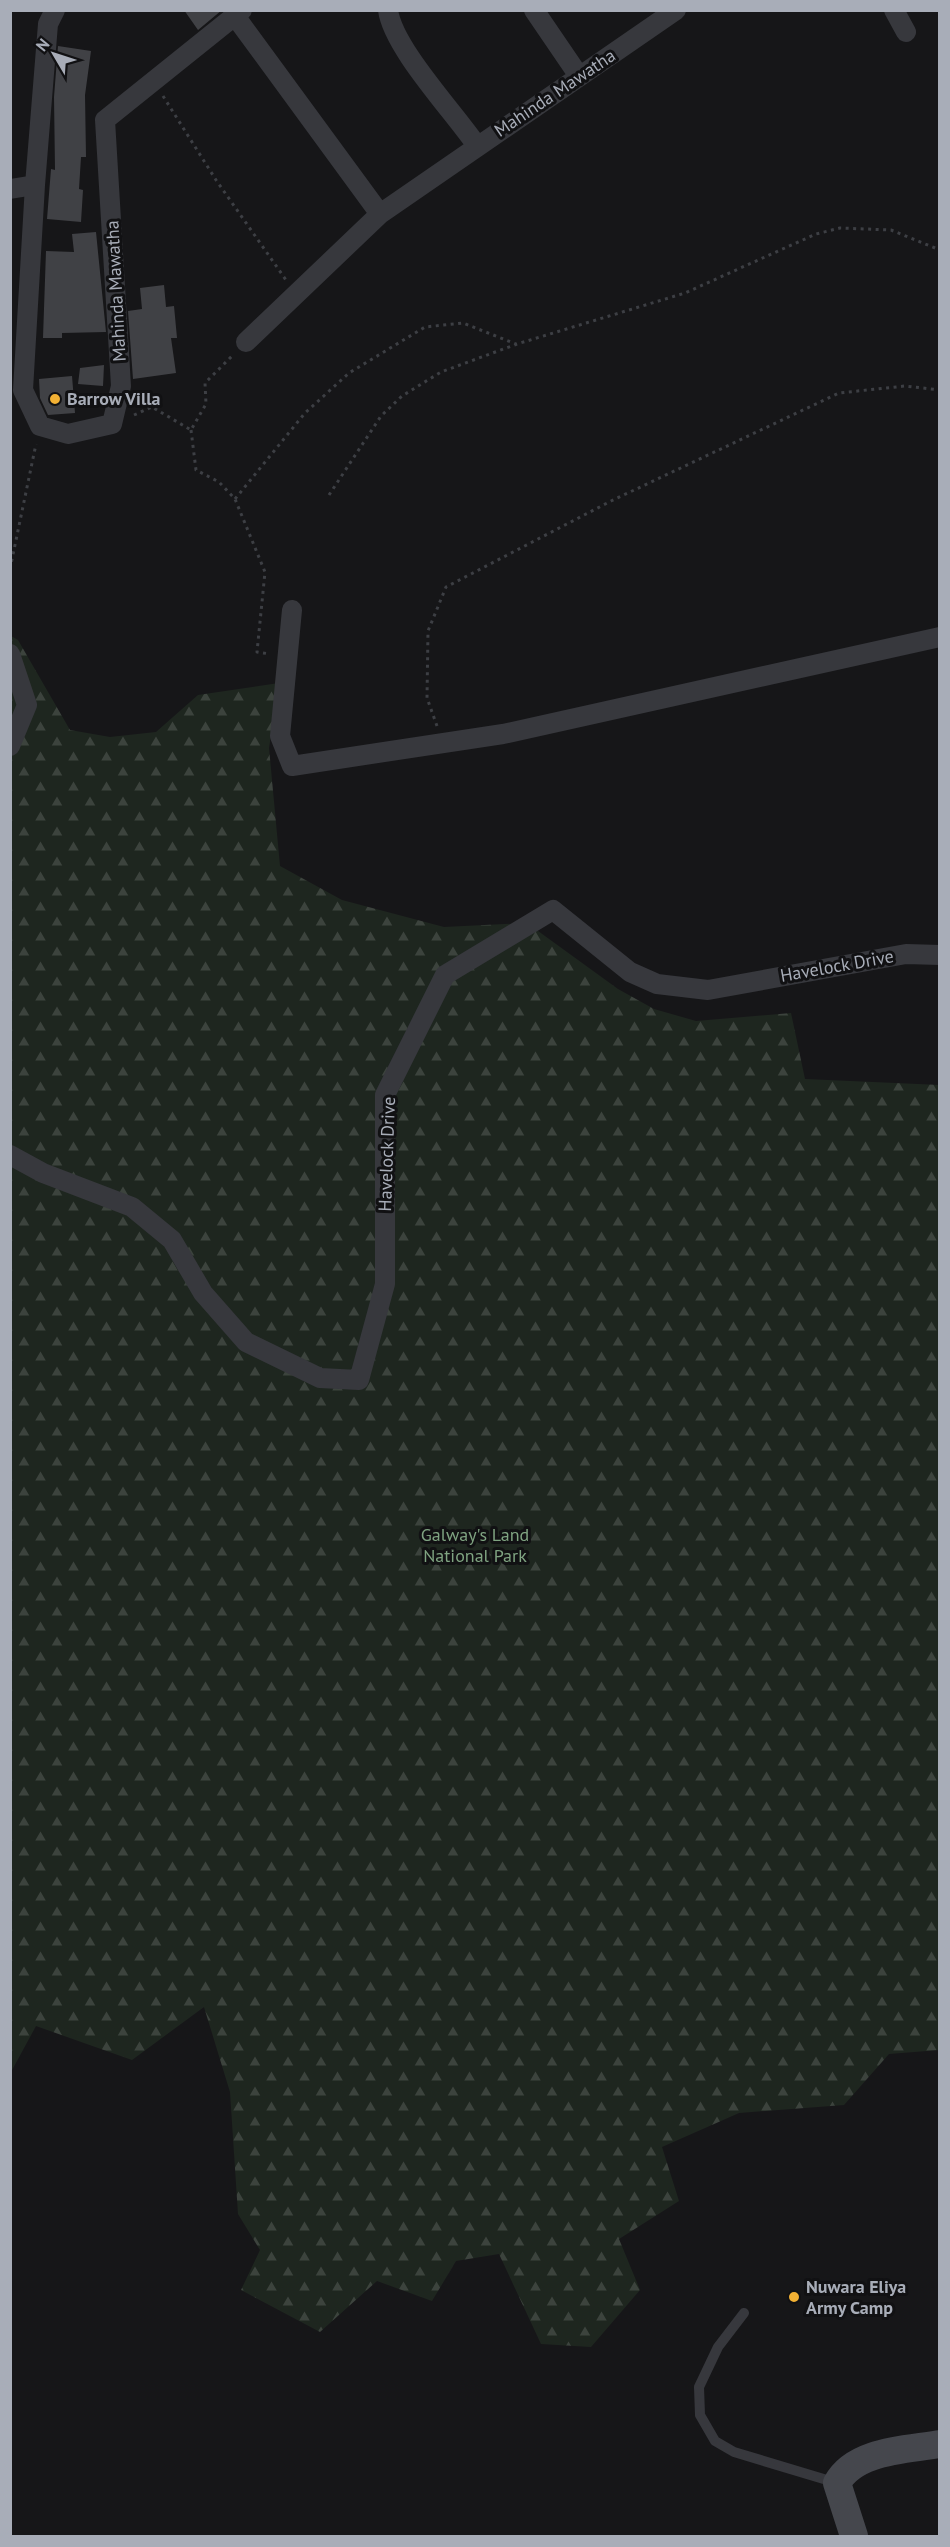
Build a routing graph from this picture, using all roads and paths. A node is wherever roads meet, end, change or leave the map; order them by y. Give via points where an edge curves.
1 (55, 10) edge
2 (388, 10) edge
3 (534, 10) edge
4 (894, 10) edge
5 (675, 11) edge
6 (238, 13) edge
7 (906, 32) dead end
8 (579, 76) junction
9 (154, 81) junction
10 (477, 146) junction
11 (35, 185) junction
12 (10, 189) edge
13 (380, 214) junction
14 (939, 250) edge
15 (296, 294) junction
16 (246, 342) joint
17 (517, 344) junction
18 (939, 390) edge
19 (112, 424) junction
20 (40, 426) junction
21 (191, 430) junction
22 (329, 495) dead end
23 (234, 499) junction
24 (10, 569) edge
25 (292, 610) dead end
26 (939, 637) edge
27 (10, 654) edge
28 (289, 657) junction
29 (442, 742) junction
30 (10, 746) edge
31 (939, 955) edge
32 (10, 1155) edge
33 (744, 2313) dead end
34 (939, 2444) edge
35 (837, 2483) junction
36 (854, 2536) edge

1 - 11 street via 48,24
2 - 10 street via 389,21 417,68
3 - 8 street
4 - 7 street
5 - 8 street, Mahinda Mawatha
6 - 9 street, Mahinda Mawatha
6 - 13 street
8 - 10 street, Mahinda Mawatha
9 - 15 path via 216,180
9 - 19 street, Mahinda Mawatha via 105,120 121,386
10 - 13 street, Mahinda Mawatha
11 - 12 street
11 - 20 street via 23,390
13 - 15 street, Mahinda Mawatha
14 - 17 path via 891,230 840,228 816,234 686,293
15 - 16 street, Mahinda Mawatha
16 - 21 path via 205,383 206,404
17 - 22 path via 441,372 402,396 381,416
17 - 23 path via 463,323 425,327 340,381 305,413
18 - 29 path via 905,386 839,393 610,501 446,587 428,631 427,698
19 - 20 street via 68,434
19 - 21 path via 152,407
20 - 24 path
21 - 23 path via 196,470 219,482
23 - 28 path via 265,572 257,652
25 - 28 street
26 - 29 street via 503,734
27 - 30 street via 27,705
28 - 29 street via 280,736 292,766
31 - 32 street, Havelock Drive via 906,954 708,990 657,984 630,972 553,910 445,975 385,1095 385,1284 359,1380 320,1378 246,1342 203,1293 172,1240 132,1207 44,1173
33 - 35 lane via 718,2347 699,2387 700,2415 715,2441 734,2452
34 - 35 street via 870,2456 843,2472
35 - 36 street

